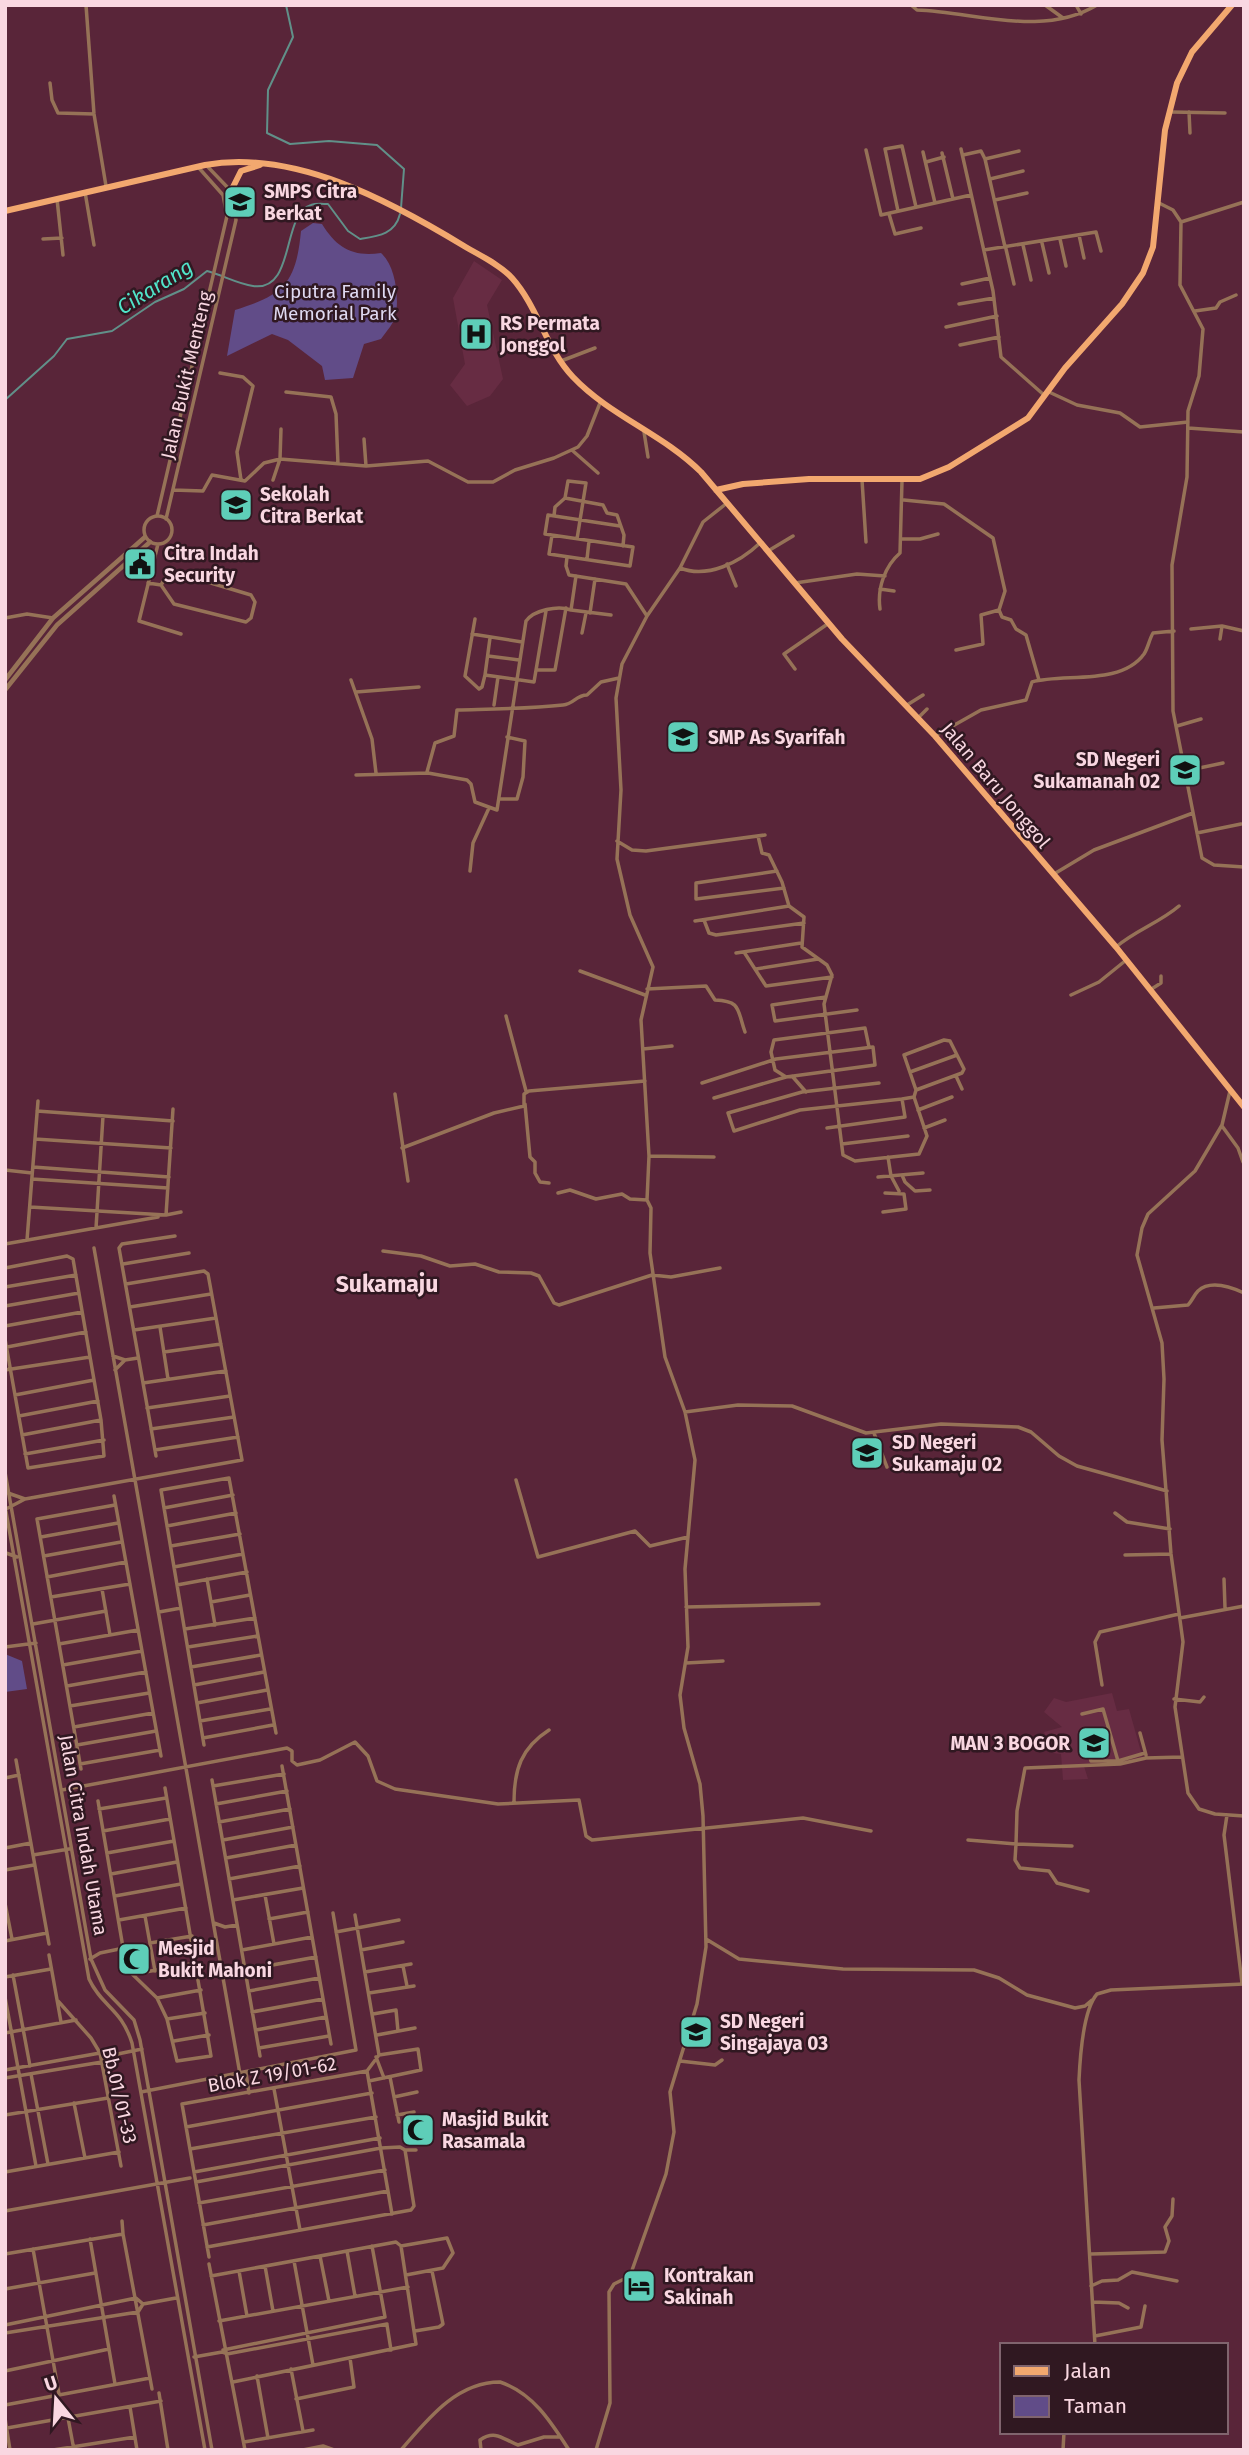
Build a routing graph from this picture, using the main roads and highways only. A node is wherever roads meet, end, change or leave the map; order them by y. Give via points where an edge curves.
1 (1231, 6) edge
2 (265, 163) junction
3 (231, 191) road end
4 (5, 211) edge
5 (716, 490) junction
6 (1244, 1107) edge

1 - 5 main road via 1188,59 1170,112 1153,247 1139,280 1023,421 949,467 920,479 793,480
2 - 3 main road via 241,171
2 - 4 main road, Jalan Baru Jonggol via 202,166
2 - 5 main road, Jalan Baru Jonggol via 312,174 388,204 509,275 573,378 686,457
5 - 6 main road, Jalan Baru Jonggol via 1116,947

